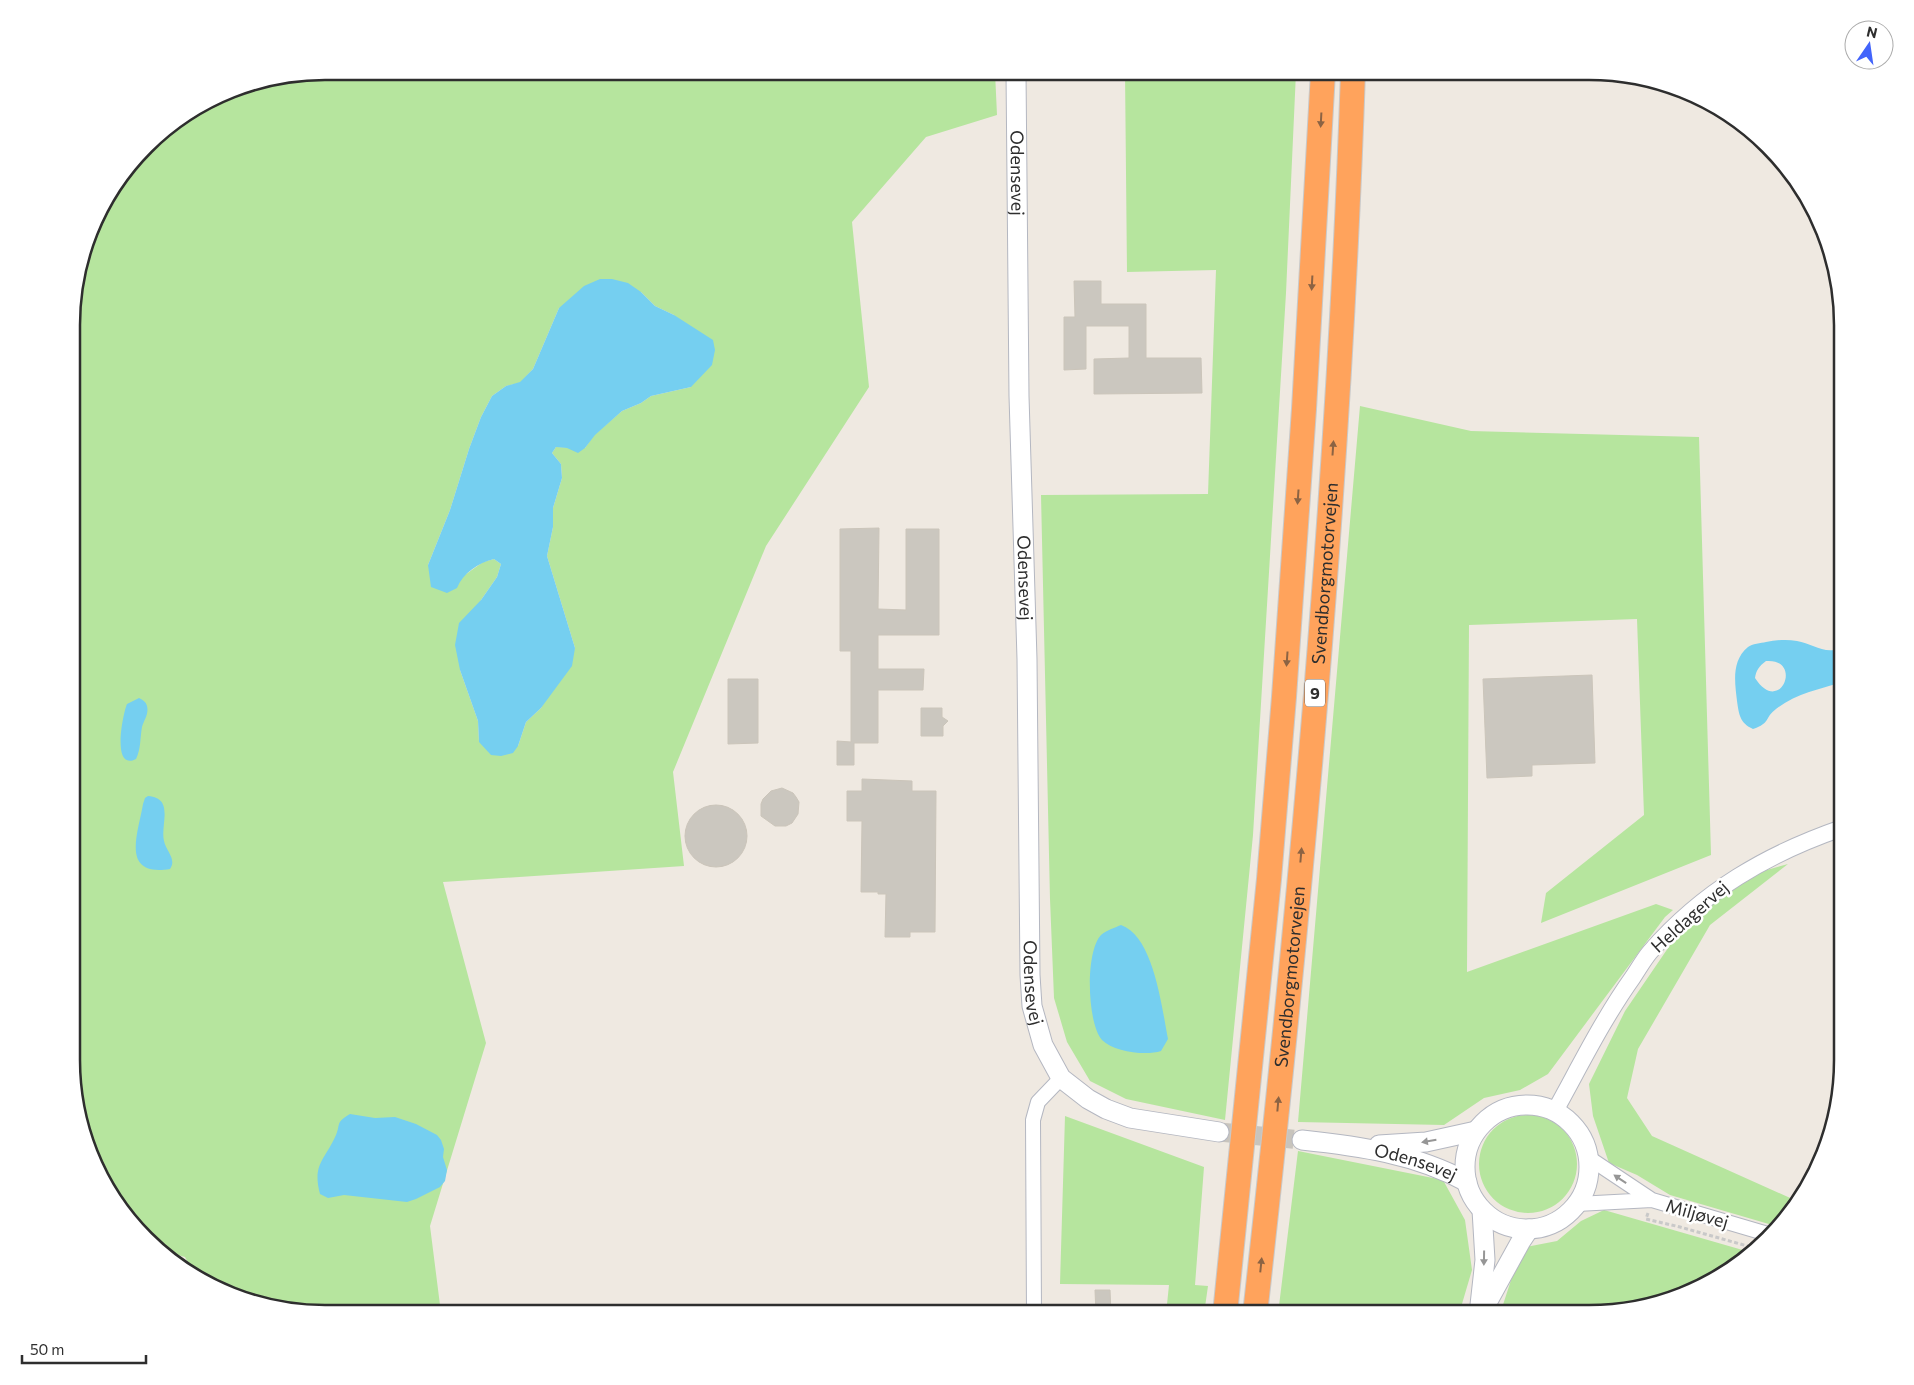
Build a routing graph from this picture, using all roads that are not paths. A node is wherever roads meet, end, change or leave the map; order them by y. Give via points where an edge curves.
1 (1016, 80) edge
2 (1323, 80) edge
3 (1353, 80) edge
4 (1834, 831) edge
5 (1061, 1078) junction
6 (1555, 1111) junction
7 (1476, 1131) junction
8 (1219, 1132) tunnel mouth
9 (1302, 1140) tunnel mouth
10 (1363, 1146) junction
11 (1589, 1158) junction
12 (1467, 1182) junction
13 (1652, 1200) junction
14 (1577, 1204) junction
15 (1482, 1210) junction
16 (1529, 1229) junction
17 (1762, 1232) edge
18 (1034, 1305) edge
19 (1226, 1305) edge
20 (1256, 1305) edge
21 (1481, 1305) edge
22 (1485, 1305) edge

1 - 5 main road, Odensevej via 1030,975 1032,1006 1042,1045
2 -> 19 highway, Svendborgmotorvejen / 9 via 1283,716 1270,879
20 -> 3 highway, Svendborgmotorvejen / 9 via 1279,1100 1315,700 1336,414
4 - 6 street, Heldagervej via 1802,842 1734,877 1691,911 1650,952 1614,1004
5 - 8 main road, Odensevej via 1094,1102 1130,1118
5 - 18 street via 1038,1102 1033,1120
6 - 7 main road via 1521,1105 1504,1109 1488,1118
6 - 11 main road via 1578,1131
7 -> 10 main road, Odensevej via 1426,1142
7 - 12 main road via 1468,1147 1465,1164
9 - 10 main road, Odensevej
10 - 12 main road, Odensevej via 1422,1162
13 -> 11 street, Miljøvej
11 - 14 main road via 1588,1182
12 - 15 main road
13 - 14 street, Miljøvej
13 - 17 street, Miljøvej
14 - 16 main road via 1548,1226
15 - 16 main road via 1504,1224
15 -> 21 main road via 1485,1260
16 - 22 main road

